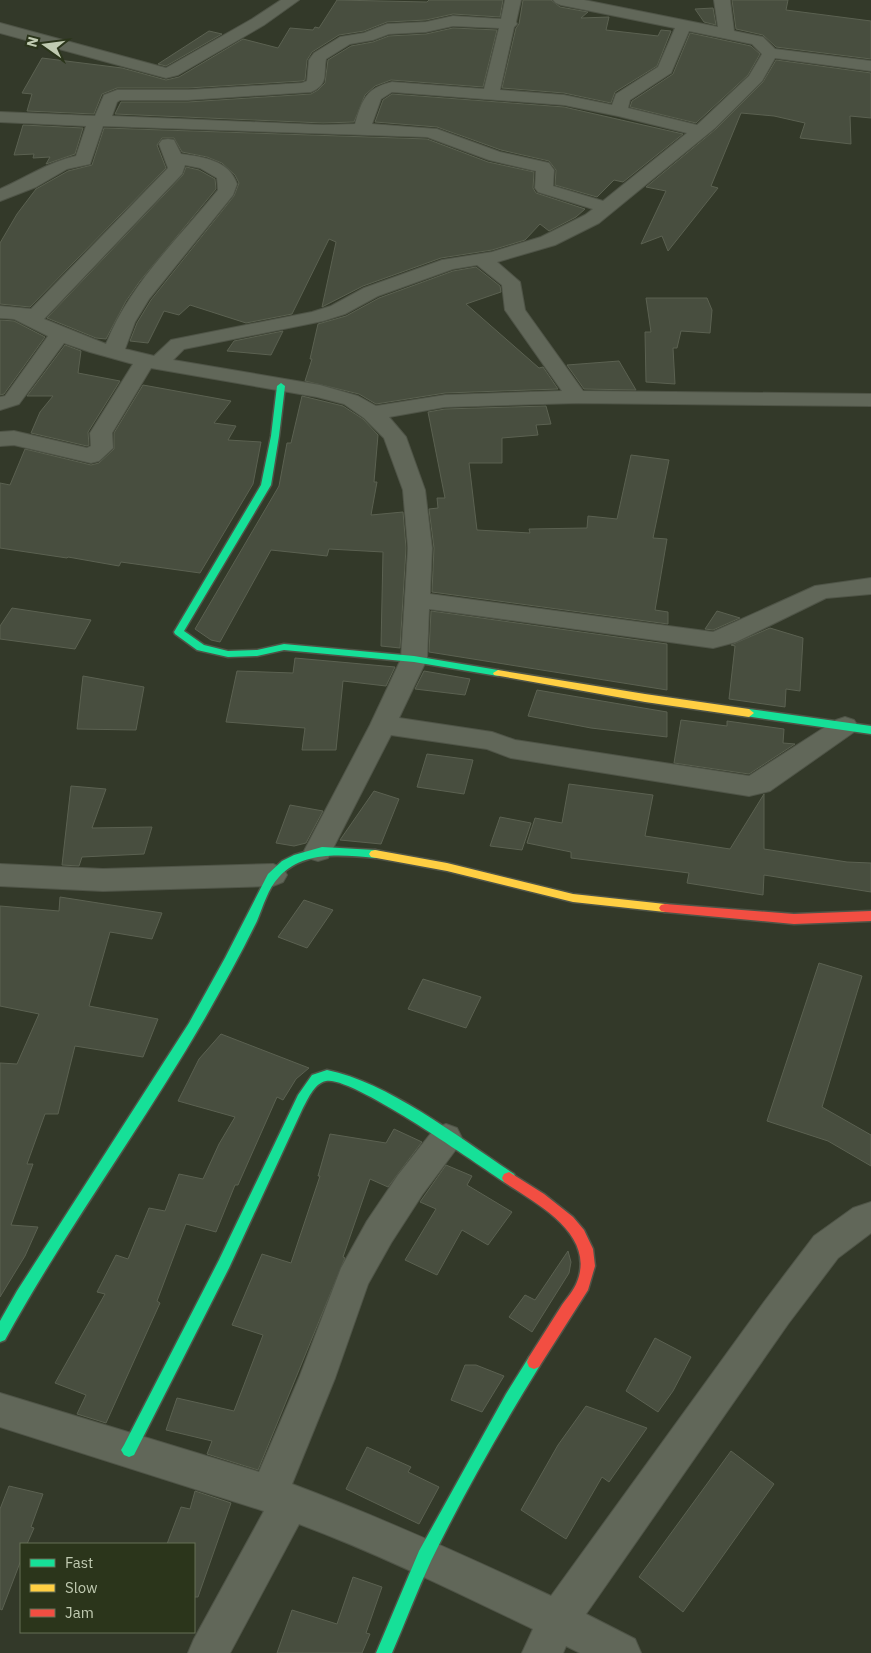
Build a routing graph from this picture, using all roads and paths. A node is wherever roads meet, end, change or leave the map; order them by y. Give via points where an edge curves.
1 (291, 0) edge
2 (513, 0) edge
3 (561, 0) edge
4 (722, 0) edge
5 (509, 24) junction
6 (684, 25) junction
7 (0, 28) edge
8 (727, 34) junction
9 (770, 53) junction
10 (871, 66) edge
11 (491, 93) junction
12 (619, 110) junction
13 (0, 117) edge
14 (99, 121) junction
15 (174, 126) junction
16 (362, 129) junction
17 (698, 131) junction
18 (173, 158) junction
19 (0, 196) edge
20 (606, 207) junction
21 (480, 258) junction
22 (9, 313) edge
23 (60, 334) junction
24 (113, 352) junction
25 (152, 362) junction
26 (281, 386) junction
27 (577, 397) junction
28 (871, 400) edge
29 (0, 404) edge
30 (372, 413) junction
31 (0, 439) edge
32 (871, 586) edge
33 (417, 600) junction
34 (414, 659) junction
35 (383, 725) junction
36 (845, 726) junction
37 (871, 730) edge
38 (318, 851) junction
39 (0, 875) edge
40 (273, 875) junction
41 (871, 916) edge
42 (446, 1138) junction
43 (871, 1217) edge
44 (5, 1315) edge
45 (0, 1410) edge
46 (128, 1450) junction
47 (280, 1498) junction
48 (425, 1557) junction
49 (558, 1620) junction
50 (208, 1653) edge
51 (384, 1653) edge
52 (542, 1653) edge
53 (622, 1653) edge

1 - 7 street via 206,53 166,73
2 - 5 street
3 - 6 street
4 - 8 street
5 - 11 street
5 - 14 street via 460,20 426,27 382,30 367,37 340,42 320,56 314,84 306,88 188,95 117,95 110,99
6 - 8 street
6 - 12 street via 665,70 622,98
8 - 9 street via 757,40
9 - 10 street
9 - 17 street via 756,78
11 - 12 street via 564,100
11 - 16 street via 385,88 375,93
12 - 17 street
13 - 14 street
14 - 15 street
14 - 19 street via 84,160 61,165
15 - 16 street
15 - 18 street via 168,144
16 - 20 street via 438,134 495,156 543,167 544,188
17 - 20 street
18 - 22 street via 176,170 36,315
18 - 24 street via 205,163 225,175 227,191 176,250 130,313
20 - 21 street via 592,219 548,241
21 - 25 street via 449,264 371,292 338,310 316,317 178,344
21 - 27 street via 512,285 512,306
22 - 23 street
23 - 24 street
23 - 29 street via 12,400
24 - 25 street
25 - 26 street
25 - 31 street via 110,416 101,433 102,448 96,453 90,456 14,438
26 - 30 street via 320,391 352,400
26 - 34 street via 264,490 178,632 200,649 224,654 264,654 284,647
27 - 28 street
27 - 30 street via 444,401
30 - 33 street via 395,437 414,490 420,548
32 - 33 street via 823,591 713,640
33 - 34 street
34 - 35 street
34 - 36 street via 645,698
35 - 36 street via 492,741 511,750 749,786 760,784
35 - 38 street
36 - 37 street
38 - 40 street
38 - 41 street via 415,861 574,898 749,916 846,919
39 - 40 street via 103,880
40 - 44 street via 196,1022
42 - 46 street via 381,1097 337,1075 326,1075 313,1082 297,1108 224,1264
42 - 47 street via 384,1224 353,1279
42 - 48 street via 562,1214 578,1230 586,1246 590,1268 583,1285 511,1399
43 - 49 street via 826,1246
45 - 46 street
46 - 47 street
47 - 48 street
47 - 50 street
48 - 49 street
48 - 51 street
49 - 52 street
49 - 53 street

